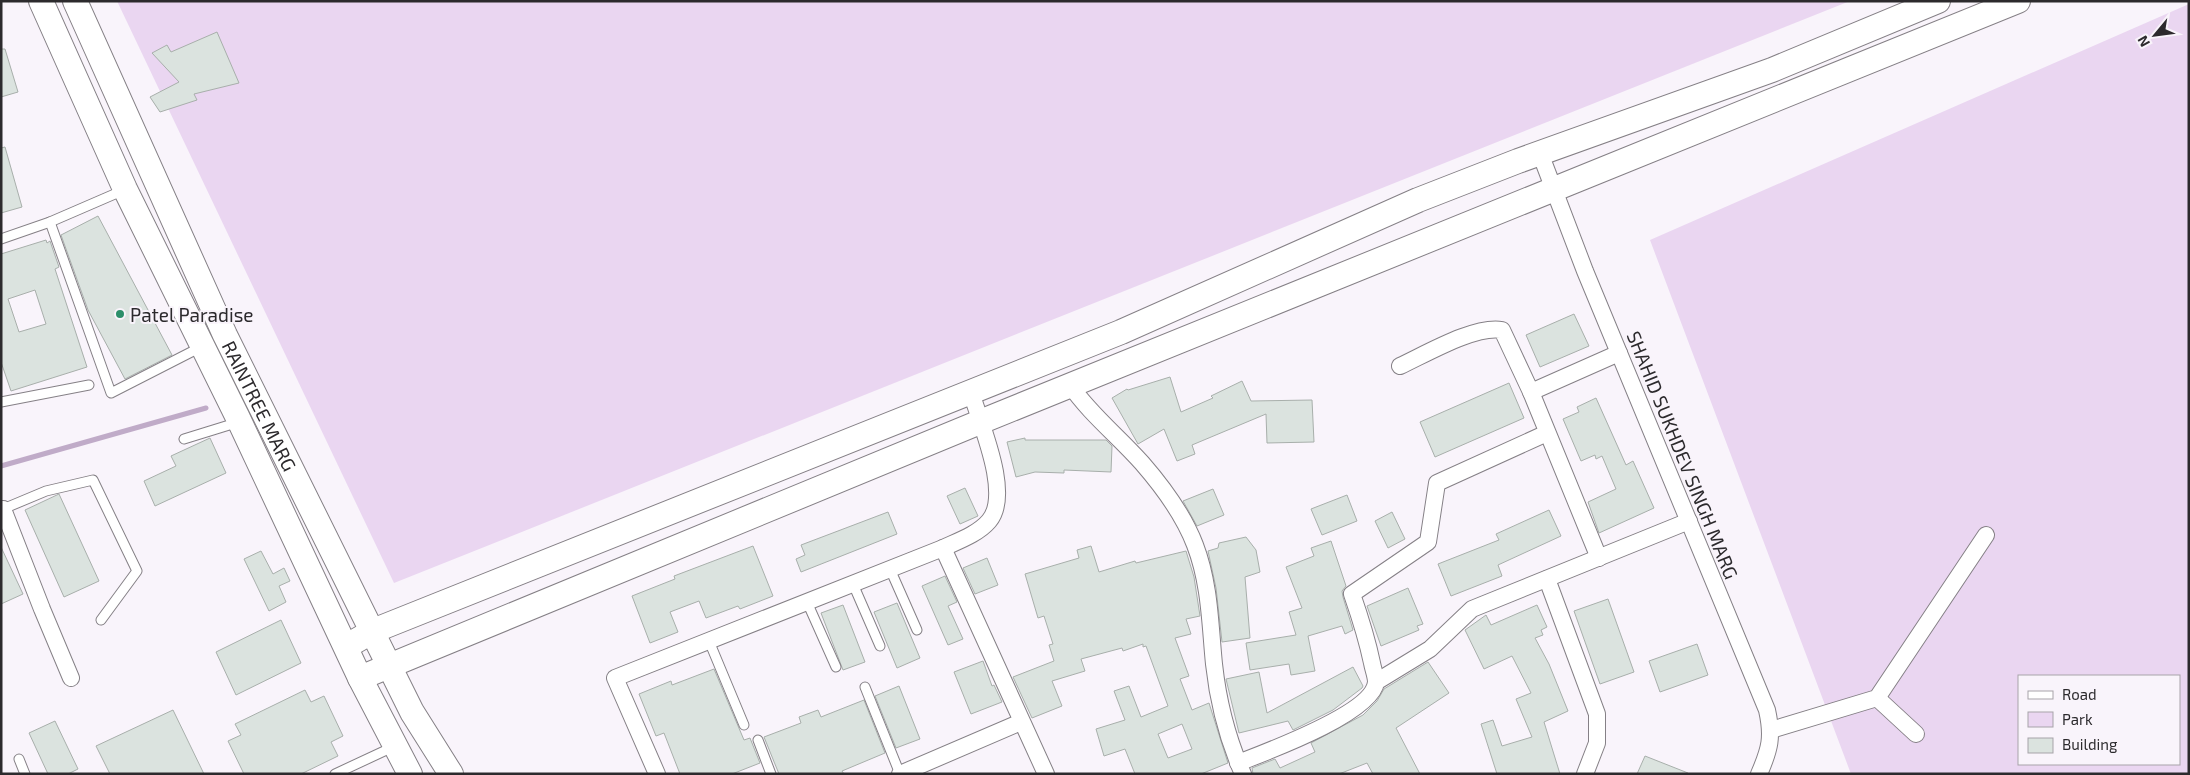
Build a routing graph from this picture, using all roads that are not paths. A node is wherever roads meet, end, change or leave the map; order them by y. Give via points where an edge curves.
1 (41, 1) edge
2 (75, 1) edge
3 (1938, 1) edge
4 (2018, 1) edge
5 (144, 157) junction
6 (1529, 157) junction
7 (120, 180) junction
8 (1542, 193) junction
9 (50, 222) junction
10 (1, 239) edge
11 (1265, 268) junction
12 (1276, 302) junction
13 (1112, 335) junction
14 (202, 346) junction
15 (1619, 353) junction
16 (1400, 366) dead end
17 (1115, 367) junction
18 (88, 384) dead end
19 (1070, 385) junction
20 (971, 392) junction
21 (1531, 392) junction
22 (1, 402) edge
23 (236, 415) junction
24 (980, 422) junction
25 (1547, 433) junction
26 (184, 439) dead end
27 (2, 509) edge
28 (1689, 521) junction
29 (1986, 535) dead end
30 (943, 548) junction
31 (1598, 558) junction
32 (890, 569) junction
33 (1547, 579) junction
34 (853, 584) junction
35 (807, 602) junction
36 (101, 620) dead end
37 (917, 630) dead end
38 (373, 631) junction
39 (709, 642) junction
40 (347, 646) junction
41 (880, 646) dead end
42 (390, 667) junction
43 (836, 667) dead end
44 (71, 678) dead end
45 (360, 678) junction
46 (1376, 682) junction
47 (865, 687) dead end
48 (1877, 698) junction
49 (1021, 722) junction
50 (744, 725) dead end
51 (1771, 730) junction
52 (1916, 734) dead end
53 (758, 740) dead end
54 (395, 746) junction
55 (18, 759) dead end
56 (1240, 768) edge
57 (25, 774) edge
58 (335, 774) edge
59 (410, 774) edge
60 (451, 774) edge
61 (657, 774) edge
62 (771, 774) edge
63 (900, 774) edge
64 (1046, 774) edge
65 (1585, 774) edge
66 (1759, 774) edge

1 - 7 main road, RAINTREE MARG
2 - 5 main road, RAINTREE MARG
3 - 6 main road via 1772,70
4 - 8 main road
5 - 7 main road
5 - 38 main road, RAINTREE MARG via 225,335
6 - 8 main road
6 - 11 main road via 1418,200
7 - 9 lane
7 - 14 main road, RAINTREE MARG
8 - 12 main road
8 - 15 street, SHAHID SUKHDEV SINGH MARG via 1562,212
9 - 10 lane
9 - 14 lane via 111,393
11 - 12 main road
11 - 13 main road
12 - 17 main road
13 - 17 main road
13 - 20 main road
14 - 23 main road, RAINTREE MARG
15 - 21 street
15 - 28 street, SHAHID SUKHDEV SINGH MARG
16 - 21 street via 1476,332 1502,330
17 - 19 main road
18 - 22 lane
19 - 24 main road
19 - 56 street via 1083,404 1142,463 1194,543 1203,568 1208,598 1220,703
20 - 24 street
20 - 38 main road
21 - 25 street
23 - 26 lane
23 - 40 main road, RAINTREE MARG
24 - 30 street via 996,474 997,503 990,521
24 - 42 main road
25 - 31 street
25 - 46 street via 1437,483 1428,542 1352,594 1366,634
27 - 36 lane via 46,491 93,480 137,571
27 - 44 street
28 - 31 street
28 - 51 street, SHAHID SUKHDEV SINGH MARG via 1767,710
29 - 48 street
30 - 32 street
30 - 49 street
31 - 33 street
32 - 34 street
32 - 37 lane
33 - 46 street via 1472,609 1430,649
33 - 65 street via 1597,714 1597,743
34 - 35 street
34 - 41 lane
35 - 39 street
35 - 43 lane
38 - 40 main road
38 - 42 main road, RAINTREE MARG
39 - 50 lane
39 - 61 street via 615,678
40 - 45 main road, RAINTREE MARG
42 - 45 main road
42 - 60 main road, RAINTREE MARG via 412,712
45 - 54 main road, RAINTREE MARG
46 - 56 street via 1369,697 1356,708
47 - 63 lane
48 - 51 street
48 - 52 street
49 - 63 street
49 - 64 street
51 - 66 street, SHAHID SUKHDEV SINGH MARG via 1769,750
53 - 62 lane
54 - 58 lane
54 - 59 main road, RAINTREE MARG
55 - 57 lane

